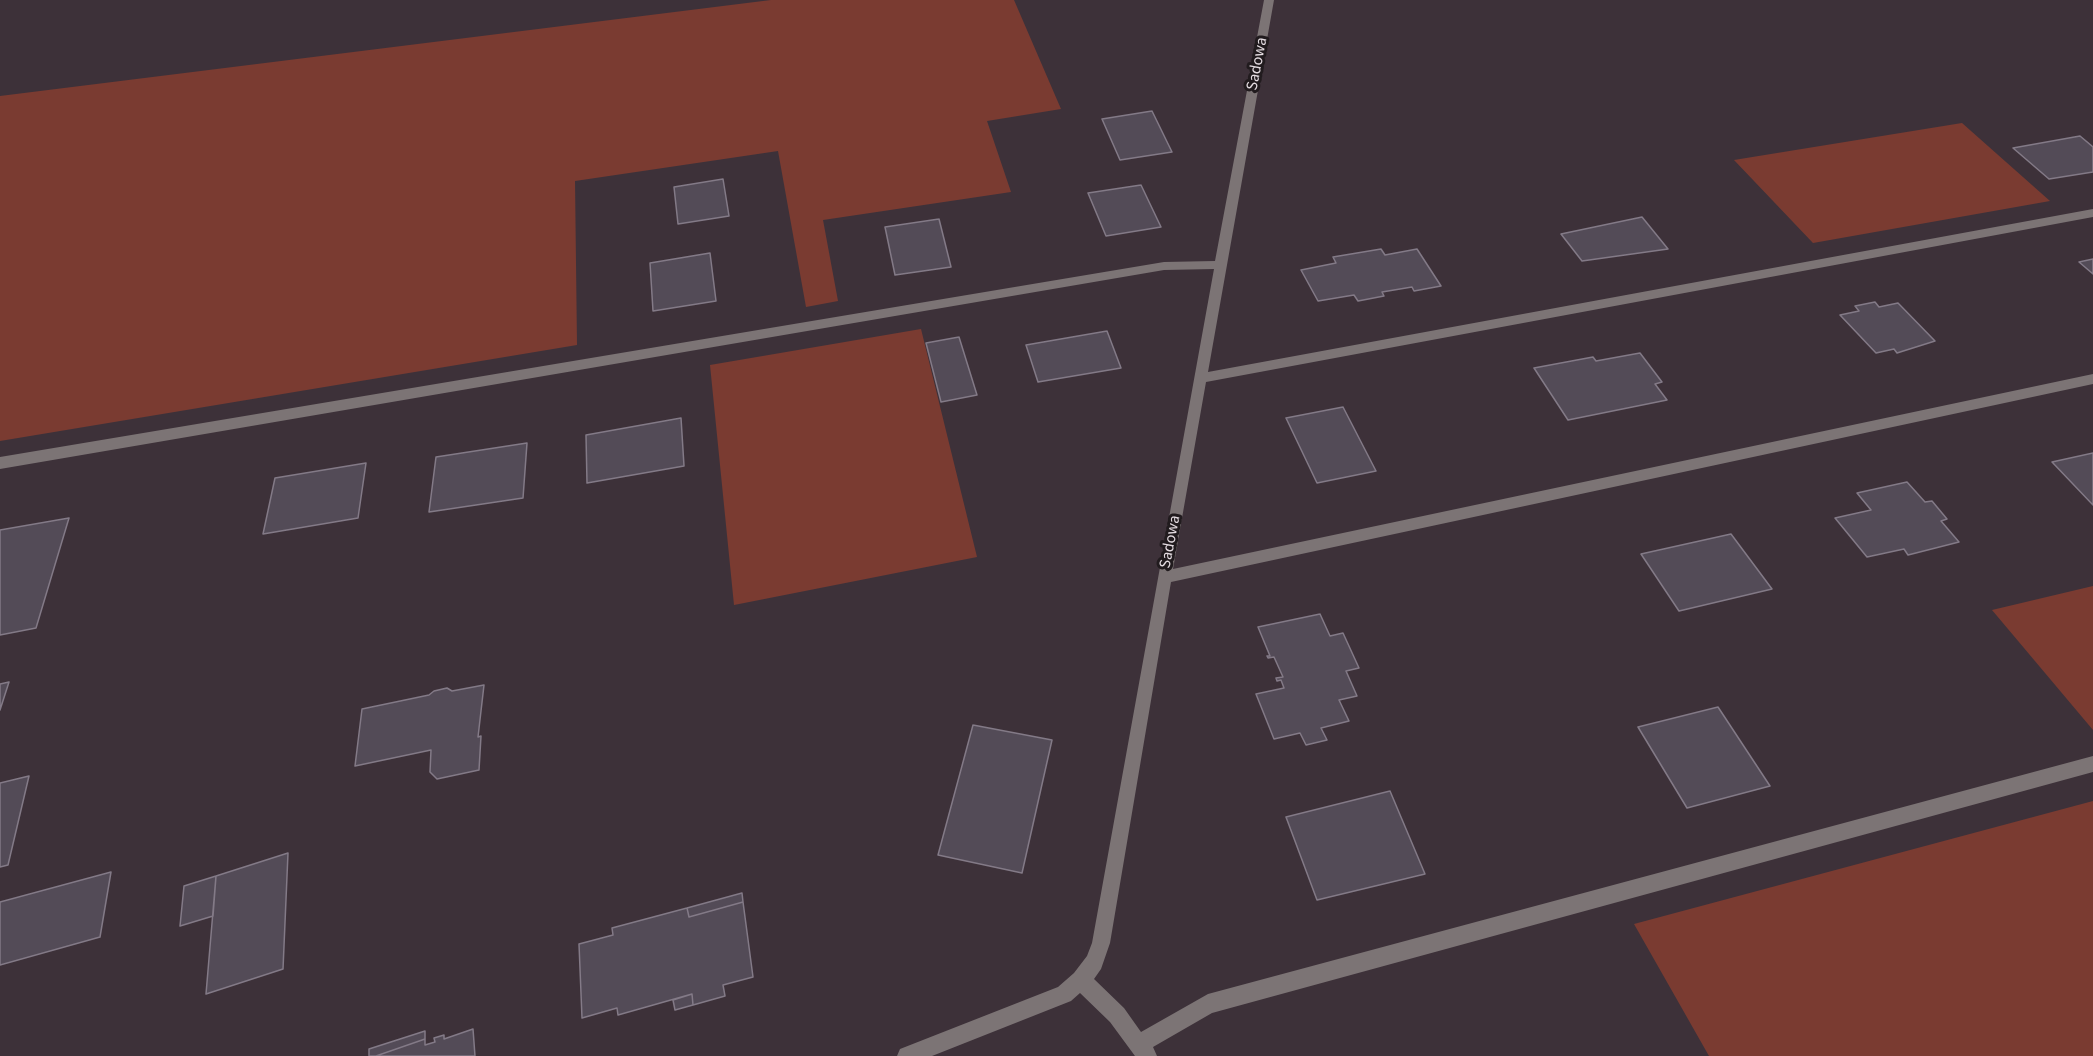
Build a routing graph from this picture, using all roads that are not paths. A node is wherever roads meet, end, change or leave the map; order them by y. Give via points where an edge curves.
1 (1269, 0) edge
2 (2093, 213) edge
3 (1220, 265) junction
4 (1202, 378) junction
5 (2093, 379) edge
6 (0, 463) edge
7 (1164, 577) junction
8 (2093, 764) edge
9 (1081, 980) junction
10 (1143, 1050) edge
11 (907, 1056) edge

1 - 3 street, Sadowa
2 - 4 street
3 - 4 street, Sadowa
3 - 6 street via 1164,266
4 - 7 street, Sadowa
5 - 7 street
7 - 9 street, Sadowa via 1101,943
8 - 10 street via 1208,1004
9 - 10 street via 1117,1015
9 - 11 street via 1064,994

